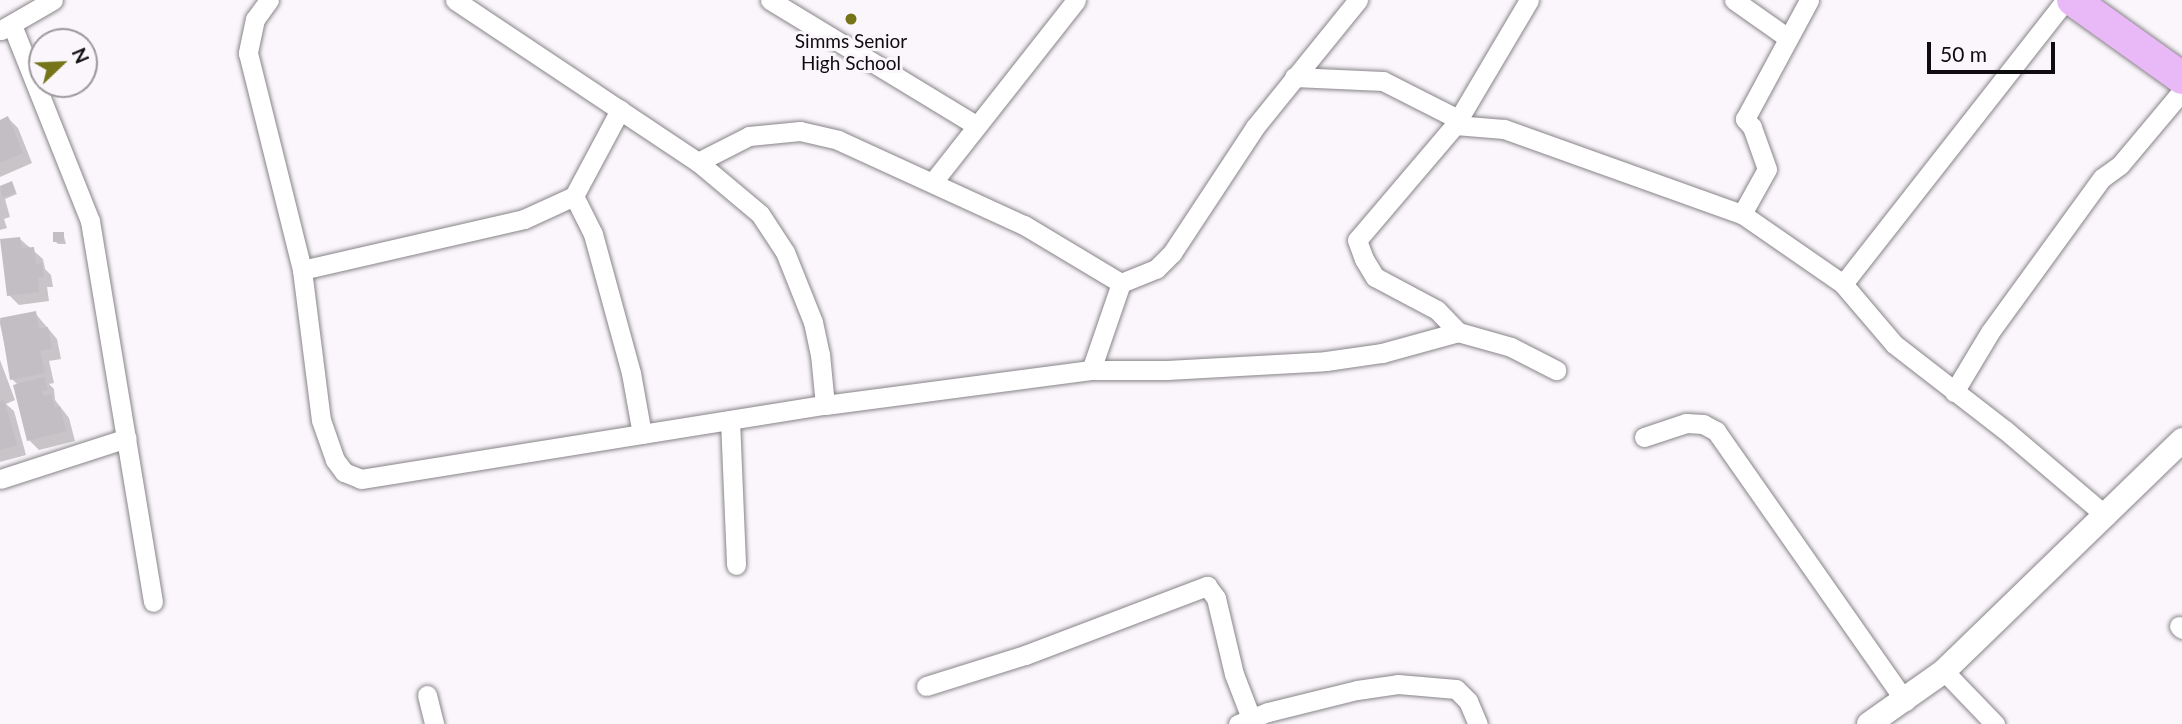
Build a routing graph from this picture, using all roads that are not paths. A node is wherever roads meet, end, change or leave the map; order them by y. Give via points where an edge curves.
1 (53, 0) edge
2 (269, 0) edge
3 (455, 0) edge
4 (770, 0) edge
5 (1076, 0) edge
6 (1358, 0) edge
7 (1529, 0) edge
8 (1734, 0) edge
9 (1809, 0) edge
10 (2066, 0) edge
11 (2073, 0) edge
12 (6, 28) edge
13 (1788, 38) junction
14 (1294, 78) junction
15 (2182, 78) edge
16 (2182, 91) edge
17 (620, 110) junction
18 (1457, 122) junction
19 (977, 126) junction
20 (698, 162) junction
21 (933, 182) junction
22 (574, 196) junction
23 (1742, 214) junction
24 (302, 270) junction
25 (1121, 283) junction
26 (1843, 284) junction
27 (1458, 332) junction
28 (1091, 370) junction
29 (1556, 370) dead end
30 (1954, 392) junction
31 (825, 405) junction
32 (730, 420) junction
33 (642, 434) junction
34 (1644, 437) dead end
35 (127, 438) junction
36 (2182, 440) edge
37 (0, 479) edge
38 (2106, 516) junction
39 (736, 565) dead end
40 (153, 602) dead end
41 (1944, 671) junction
42 (926, 686) dead end
43 (427, 695) dead end
44 (1905, 701) junction
45 (1245, 721) edge
46 (1871, 723) edge
47 (434, 724) edge
48 (1478, 724) edge
49 (1995, 724) edge

1 - 12 street
2 - 24 street via 255,19 248,53
3 - 17 street
4 - 19 street
5 - 19 street
6 - 14 street
7 - 18 street
8 - 13 street
9 - 13 street
10 - 26 street
11 - 15 main road
12 - 35 street via 90,220
13 - 23 street via 1745,119 1767,169
14 - 18 street via 1382,80
14 - 25 street via 1255,127 1172,253 1156,269
16 - 30 street via 2120,164 2102,178 1990,332
17 - 20 street
17 - 22 street
18 - 23 street via 1504,129
18 - 27 street via 1357,240 1375,277 1437,310
19 - 21 street
20 - 21 street via 749,136 800,131 838,140
20 - 31 street via 760,214 785,252 813,322
21 - 25 street via 1024,225
22 - 24 street via 524,219
22 - 33 street via 593,234 631,373
23 - 26 street
24 - 33 street via 321,420 335,460 361,480
25 - 28 street
26 - 30 street via 1894,344
27 - 28 street via 1382,353 1326,361
27 - 29 street via 1511,347
28 - 31 street
30 - 38 street
31 - 32 street
32 - 33 street
32 - 39 street
34 - 44 street via 1686,423 1716,431
35 - 37 street
35 - 40 street
36 - 38 street
38 - 41 street
41 - 44 street
41 - 49 street
42 - 45 street via 1025,655 1207,586 1216,598
43 - 47 street
44 - 46 street
45 - 48 street via 1345,693 1398,684 1456,689 1468,701

